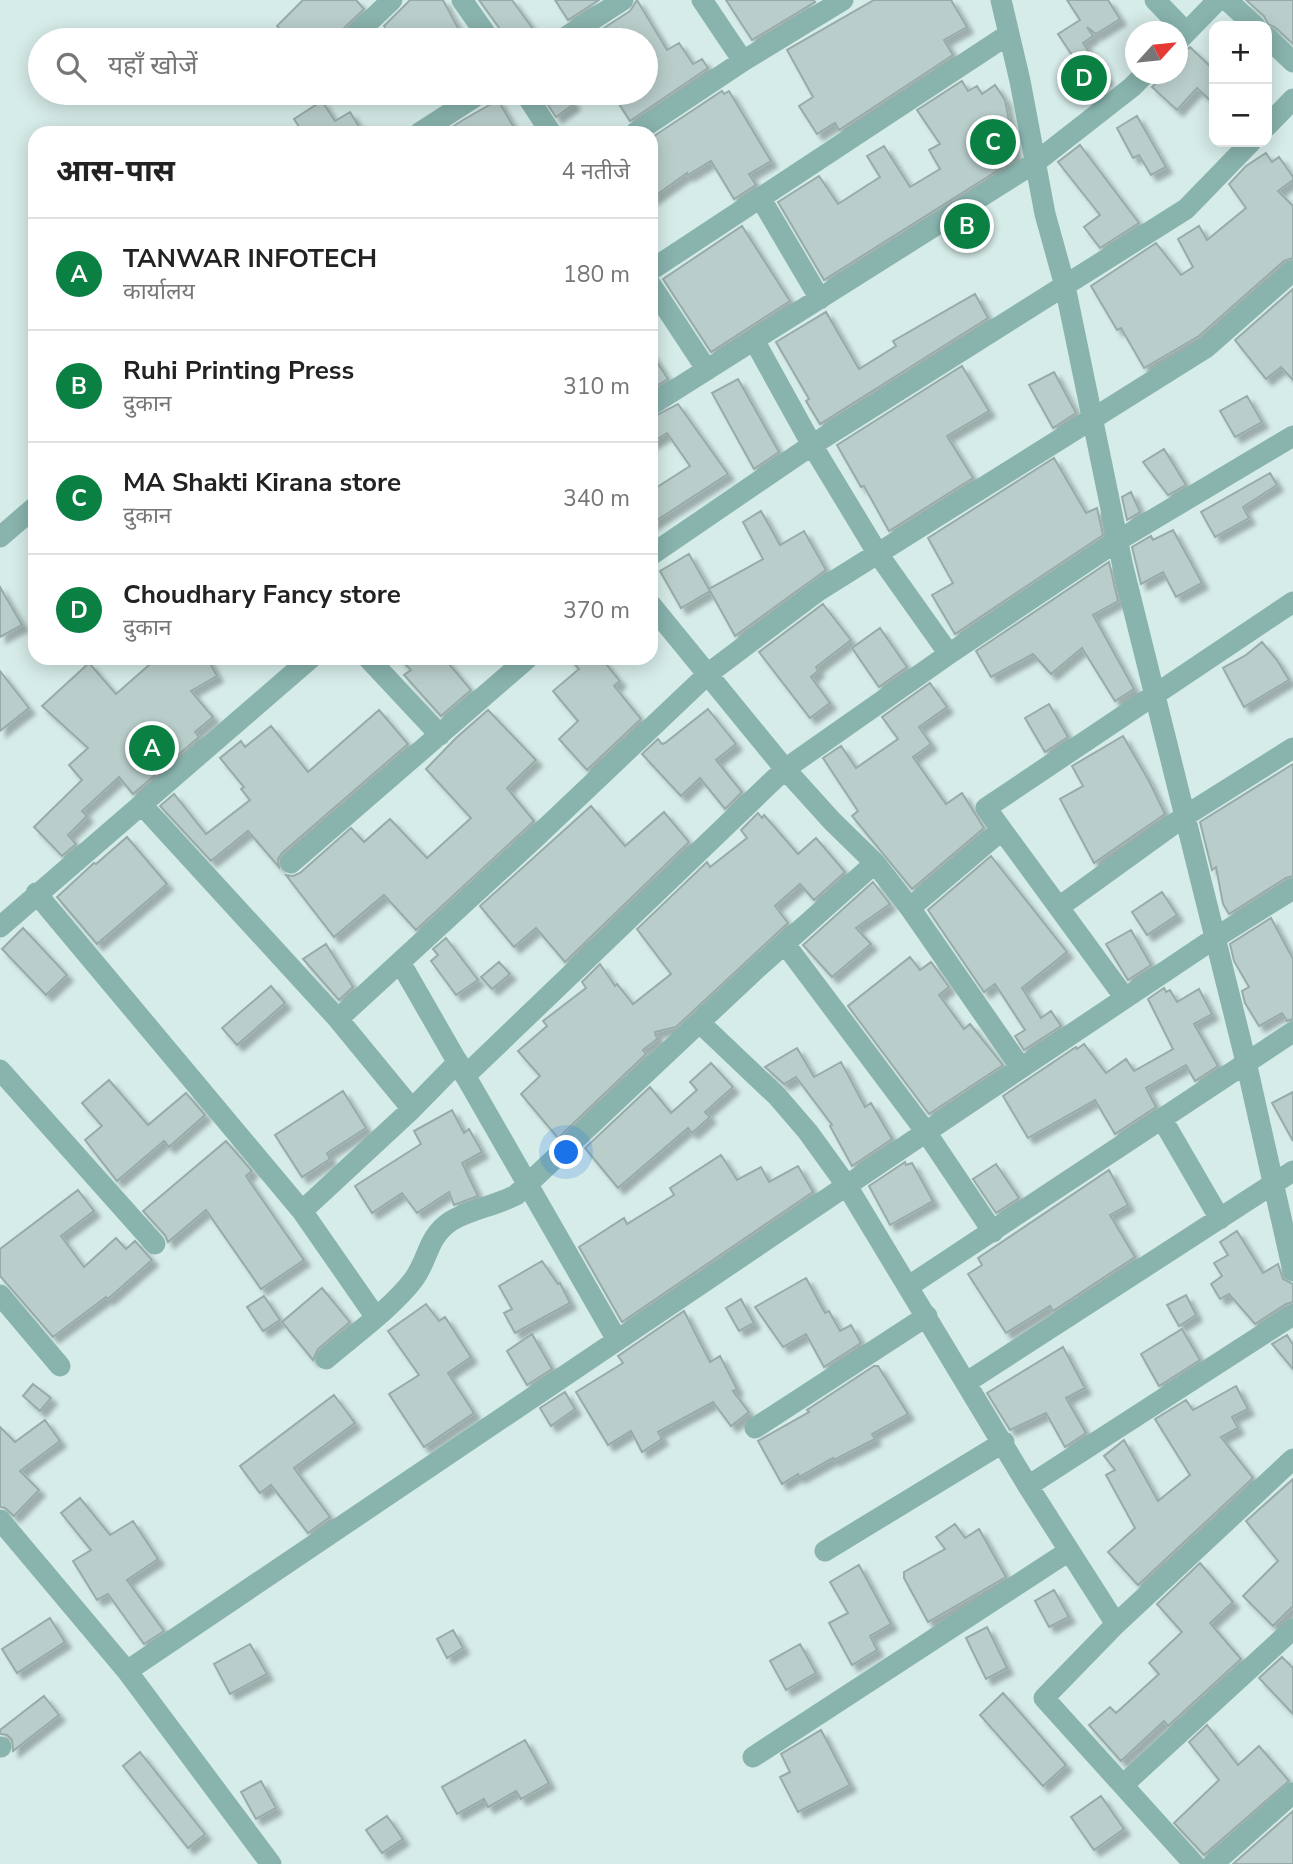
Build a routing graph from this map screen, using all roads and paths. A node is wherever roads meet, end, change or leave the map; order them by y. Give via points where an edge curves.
1 (392, 0) edge
2 (462, 0) edge
3 (702, 0) edge
4 (844, 0) edge
5 (1001, 0) edge
6 (1155, 0) edge
7 (1218, 0) edge
8 (1227, 0) edge
9 (611, 3) edge
10 (1171, 21) edge
11 (1250, 21) edge
12 (363, 28) edge
13 (481, 28) edge
14 (577, 28) edge
15 (1188, 30) edge
16 (1009, 34) junction
17 (1272, 42) edge
18 (743, 61) junction
19 (1293, 62) edge
20 (1135, 84) edge
21 (1293, 99) edge
22 (464, 105) edge
23 (533, 105) edge
24 (1272, 121) edge
25 (434, 126) edge
26 (546, 126) edge
27 (646, 126) edge
28 (1246, 147) edge
29 (1036, 162) junction
30 (761, 200) junction
31 (658, 266) edge
32 (1293, 271) edge
33 (1065, 286) junction
34 (658, 296) edge
35 (820, 299) junction
36 (754, 340) junction
37 (707, 370) junction
38 (658, 401) edge
39 (1091, 420) junction
40 (1293, 436) edge
41 (812, 445) junction
42 (28, 513) edge
43 (0, 537) edge
44 (1117, 541) junction
45 (658, 550) edge
46 (878, 554) junction
47 (1293, 602) edge
48 (658, 613) edge
49 (949, 653) junction
50 (303, 665) edge
51 (375, 665) edge
52 (520, 665) edge
53 (709, 673) junction
54 (1154, 694) junction
55 (440, 735) junction
56 (1293, 748) edge
57 (785, 769) junction
58 (142, 805) junction
59 (1185, 816) junction
60 (1002, 830) junction
61 (291, 863) dead end
62 (875, 863) junction
63 (1293, 889) edge
64 (36, 893) junction
65 (910, 908) junction
66 (1059, 908) junction
67 (0, 927) edge
68 (1215, 938) junction
69 (785, 944) junction
70 (400, 962) junction
71 (1125, 998) junction
72 (338, 1019) junction
73 (700, 1023) junction
74 (1293, 1032) edge
75 (1246, 1062) junction
76 (1021, 1068) junction
77 (462, 1069) junction
78 (0, 1070) edge
79 (412, 1109) junction
80 (1162, 1119) junction
81 (926, 1132) junction
82 (1293, 1171) edge
83 (528, 1184) junction
84 (1273, 1185) junction
85 (847, 1186) junction
86 (302, 1211) junction
87 (1220, 1219) junction
88 (993, 1232) junction
89 (155, 1244) dead end
90 (1293, 1271) edge
91 (909, 1286) junction
92 (0, 1296) edge
93 (1293, 1315) edge
94 (375, 1316) junction
95 (927, 1316) junction
96 (617, 1340) junction
97 (326, 1359) dead end
98 (60, 1366) dead end
99 (967, 1382) junction
100 (755, 1428) dead end
101 (1004, 1442) junction
102 (1293, 1459) edge
103 (1028, 1486) junction
104 (0, 1520) edge
105 (825, 1551) dead end
106 (1069, 1551) junction
107 (1116, 1624) junction
108 (1293, 1629) edge
109 (127, 1671) junction
110 (753, 1757) dead end
111 (1123, 1785) junction
112 (1293, 1793) edge
113 (271, 1864) edge
114 (1194, 1864) edge
115 (1213, 1864) edge

1 - 12 street
2 - 13 street
3 - 18 street
4 - 18 street
5 - 16 street
6 - 10 street
7 - 15 street
8 - 11 street
9 - 14 street
16 - 29 street
16 - 30 street
17 - 19 street
18 - 27 street
20 - 29 street
21 - 24 street
22 - 25 street
23 - 26 street
28 - 33 street via 1186,209
29 - 33 street
29 - 35 street
30 - 31 street
30 - 35 street
32 - 39 street via 1207,347
33 - 39 street
33 - 41 street
34 - 37 street
35 - 36 street
36 - 37 street
36 - 41 street
37 - 38 street
39 - 44 street
39 - 46 street
40 - 44 street
41 - 45 street
41 - 46 street
42 - 43 street
44 - 49 street
44 - 54 street
46 - 49 street
46 - 53 street via 818,591
47 - 54 street
48 - 53 street
49 - 57 street
50 - 58 street
51 - 55 street
52 - 55 street
53 - 57 street
53 - 70 street
54 - 59 street
54 - 60 street via 986,808
55 - 61 street
56 - 59 street
57 - 62 street
57 - 77 street
58 - 64 street
58 - 72 street
59 - 66 street
59 - 68 street
60 - 65 street
60 - 66 street
62 - 65 street
62 - 69 street
63 - 68 street
64 - 67 street
64 - 86 street
65 - 76 street
66 - 71 street
68 - 71 street
68 - 75 street
69 - 73 street
69 - 81 street
70 - 72 street
70 - 77 street
71 - 76 street
72 - 79 street
73 - 83 street
73 - 85 street via 776,1096
74 - 75 street
75 - 80 street
75 - 84 street
76 - 81 street
77 - 79 street
77 - 83 street
78 - 89 street
79 - 86 street
80 - 87 street
80 - 88 street
81 - 85 street
81 - 88 street
82 - 84 street
83 - 94 street via 495,1206 450,1222 432,1239 414,1278
83 - 96 street
84 - 87 street
84 - 90 street
85 - 91 street
85 - 96 street
86 - 94 street
87 - 99 street
88 - 91 street
91 - 95 street
92 - 98 street
93 - 103 street
94 - 97 street
95 - 99 street
95 - 100 street
96 - 109 street
99 - 101 street
101 - 103 street
101 - 105 street
102 - 107 street
103 - 106 street
104 - 109 street
106 - 107 street
106 - 110 street
107 - 111 street via 1044,1698
108 - 111 street
109 - 113 street
111 - 114 street
112 - 115 street

